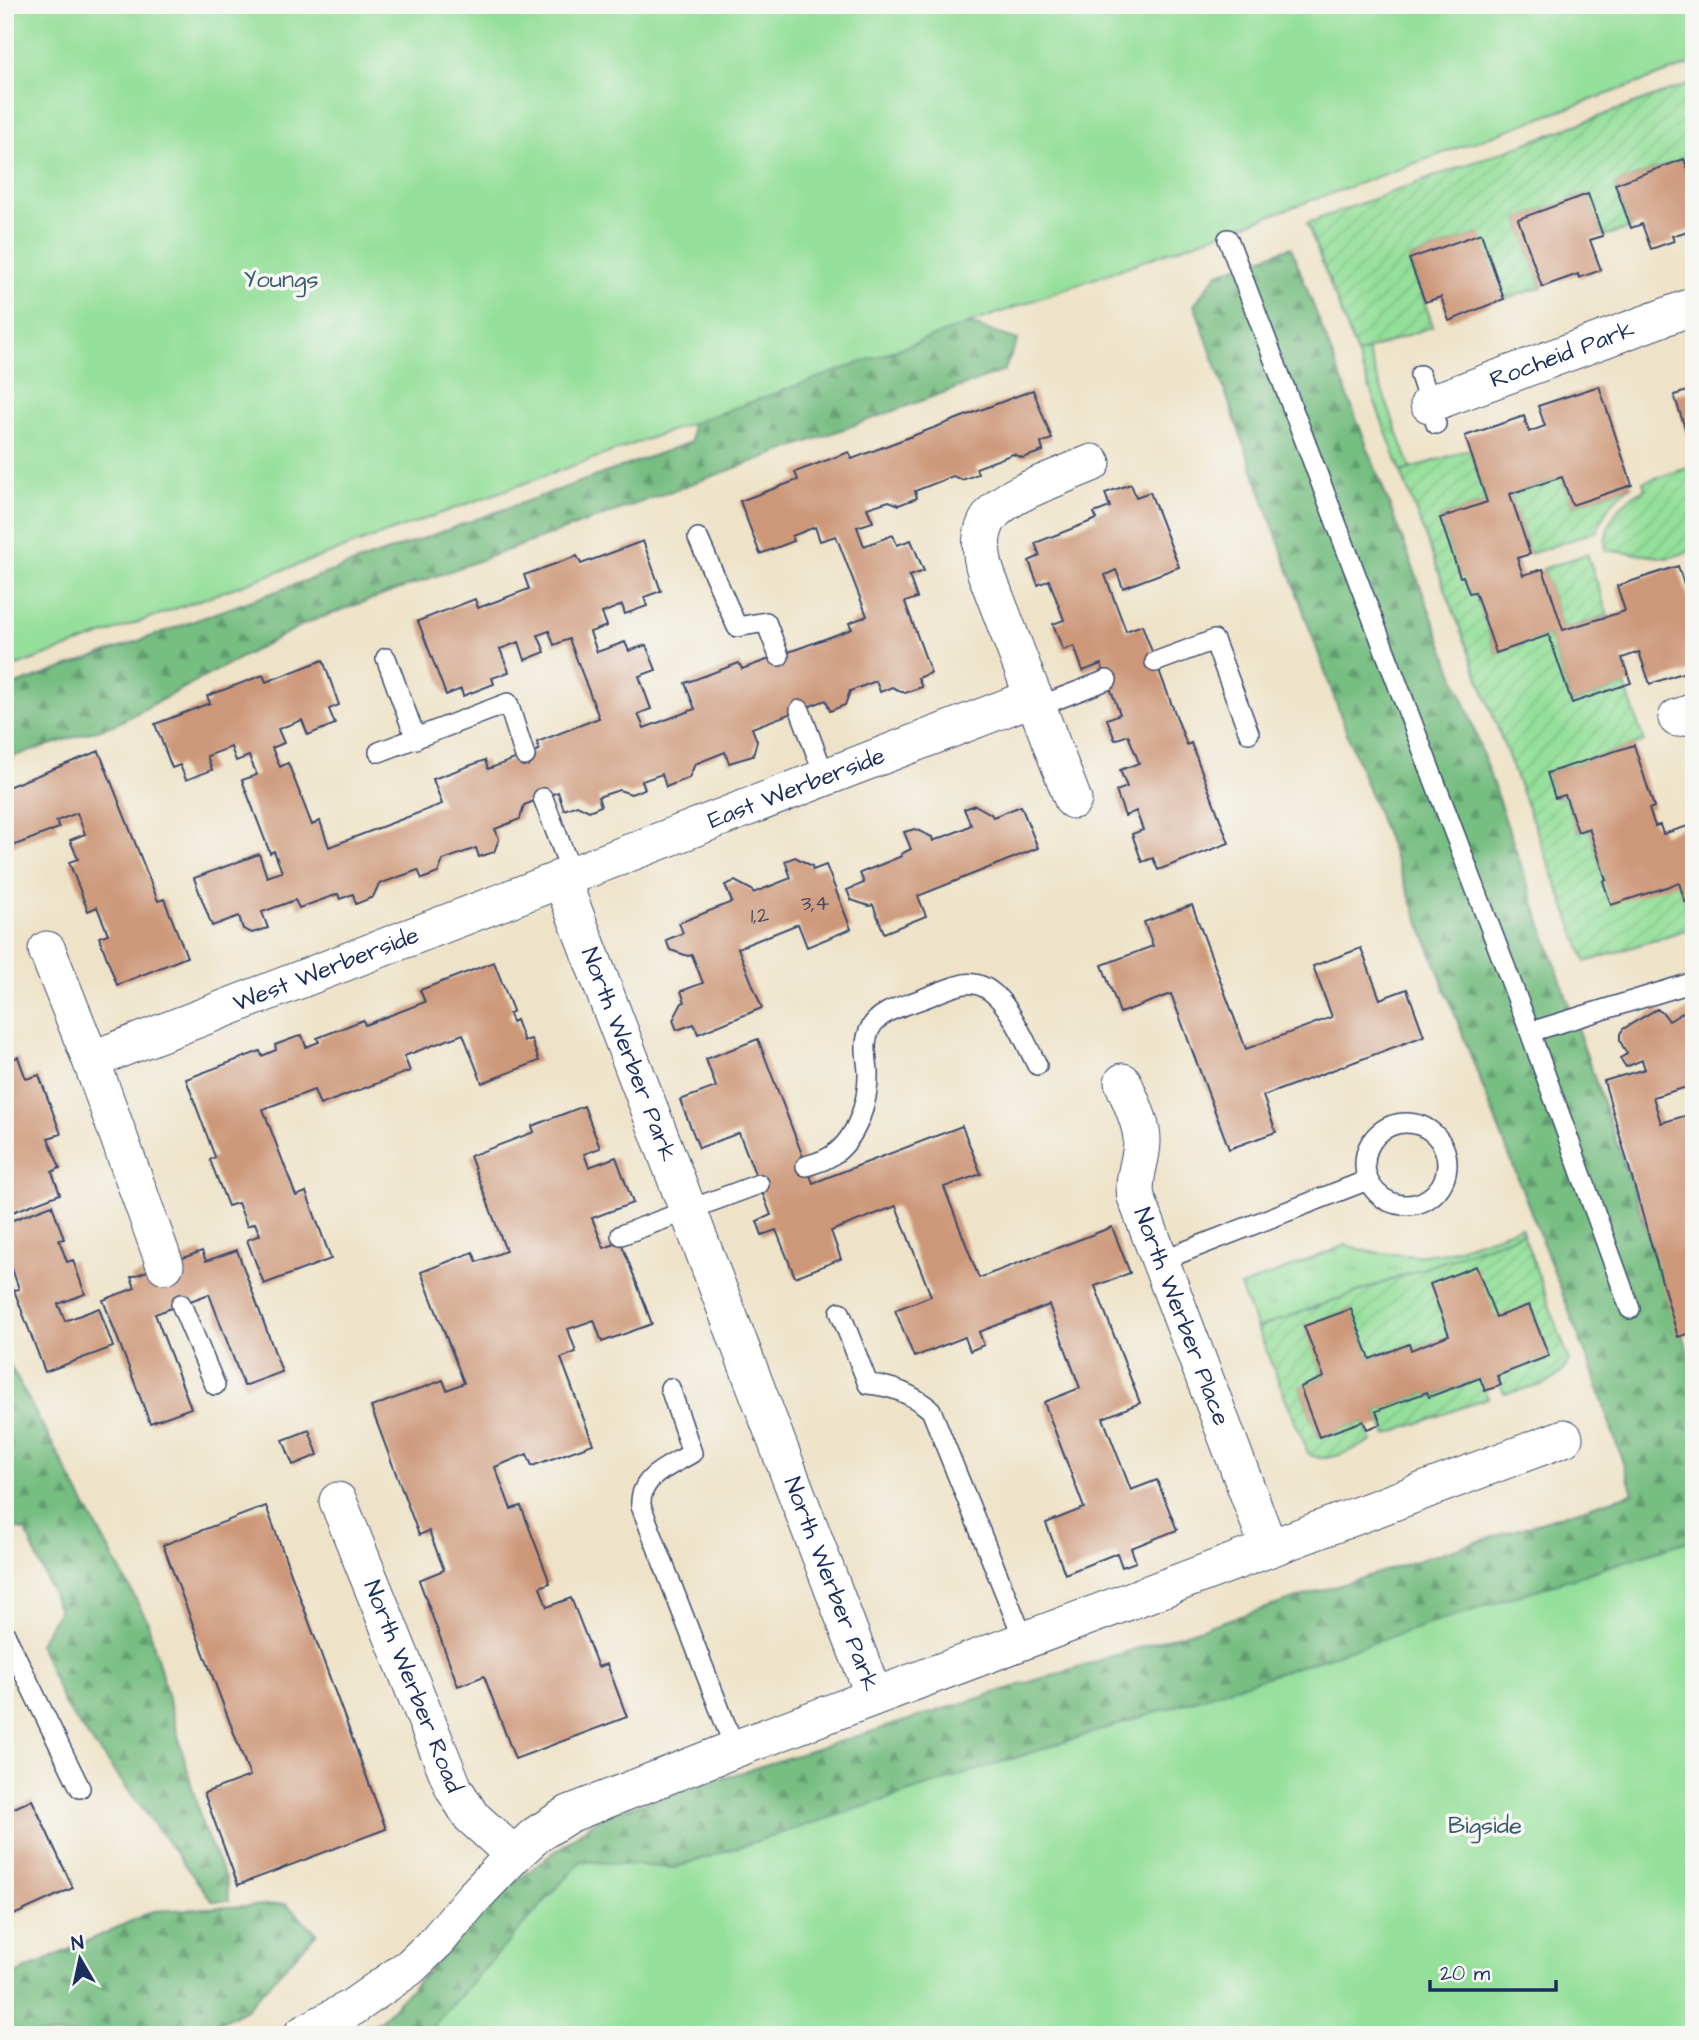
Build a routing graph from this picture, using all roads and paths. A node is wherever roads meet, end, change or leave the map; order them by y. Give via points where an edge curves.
1 (1228, 239) dead end
2 (1694, 306) edge
3 (1428, 401) dead end
4 (1092, 463) dead end
5 (698, 538) dead end
6 (779, 656) dead end
7 (386, 658) dead end
8 (1155, 662) dead end
9 (1107, 680) dead end
10 (1036, 702) junction
11 (800, 710) dead end
12 (1250, 733) dead end
13 (416, 739) junction
14 (379, 752) dead end
15 (525, 755) dead end
16 (825, 777) junction
17 (543, 798) dead end
18 (1073, 800) dead end
19 (566, 876) junction
20 (47, 950) dead end
21 (1694, 982) edge
22 (1530, 1032) junction
23 (91, 1060) junction
24 (1037, 1065) dead end
25 (1123, 1082) dead end
26 (806, 1166) dead end
27 (1368, 1180) junction
28 (759, 1184) dead end
29 (688, 1211) junction
30 (621, 1235) dead end
31 (1160, 1261) junction
32 (165, 1265) dead end
33 (181, 1304) dead end
34 (1630, 1309) dead end
35 (839, 1312) dead end
36 (215, 1385) dead end
37 (670, 1388) dead end
38 (1564, 1438) dead end
39 (338, 1501) dead end
40 (1269, 1548) junction
41 (5, 1634) edge
42 (1024, 1640) junction
43 (874, 1696) junction
44 (735, 1749) junction
45 (80, 1788) dead end
46 (514, 1855) junction
47 (302, 2035) edge

1 - 22 lane
2 - 3 street, Rocheid Park
4 - 10 street via 1005,501 991,513 982,531 986,573
5 - 6 lane via 737,627 766,622
7 - 13 lane
8 - 12 lane via 1214,640
9 - 10 lane
10 - 16 street, East Werberside
10 - 18 street
11 - 16 lane
13 - 14 lane
13 - 15 lane via 508,703
16 - 19 street, East Werberside
17 - 19 lane
19 - 23 street, West Werberside
19 - 29 street, North Werber Park
20 - 23 street
21 - 22 lane
22 - 34 lane
23 - 32 street
24 - 26 lane via 1000,998 980,985 964,984 889,1012 876,1020 867,1039 868,1080 856,1125 841,1148
25 - 31 street, North Werber Place via 1142,1140 1135,1190
27 - 27 lane via 1387,1200 1413,1204 1436,1192 1444,1181 1446,1154 1431,1132 1406,1123 1393,1125 1372,1142 1365,1167
27 - 31 lane
28 - 29 lane
29 - 30 lane
29 - 43 street, North Werber Park
31 - 40 street, North Werber Place
33 - 36 lane
35 - 42 lane via 869,1384 899,1390 931,1410
37 - 44 lane via 691,1453 648,1481 640,1492 641,1506
38 - 40 street
39 - 46 street, North Werber Road via 454,1789 471,1816
40 - 42 street
41 - 45 lane
42 - 43 street
43 - 44 street, North Werber Park
44 - 46 street, North Werber Park via 569,1814
46 - 47 street, North Werber Park via 410,1967

